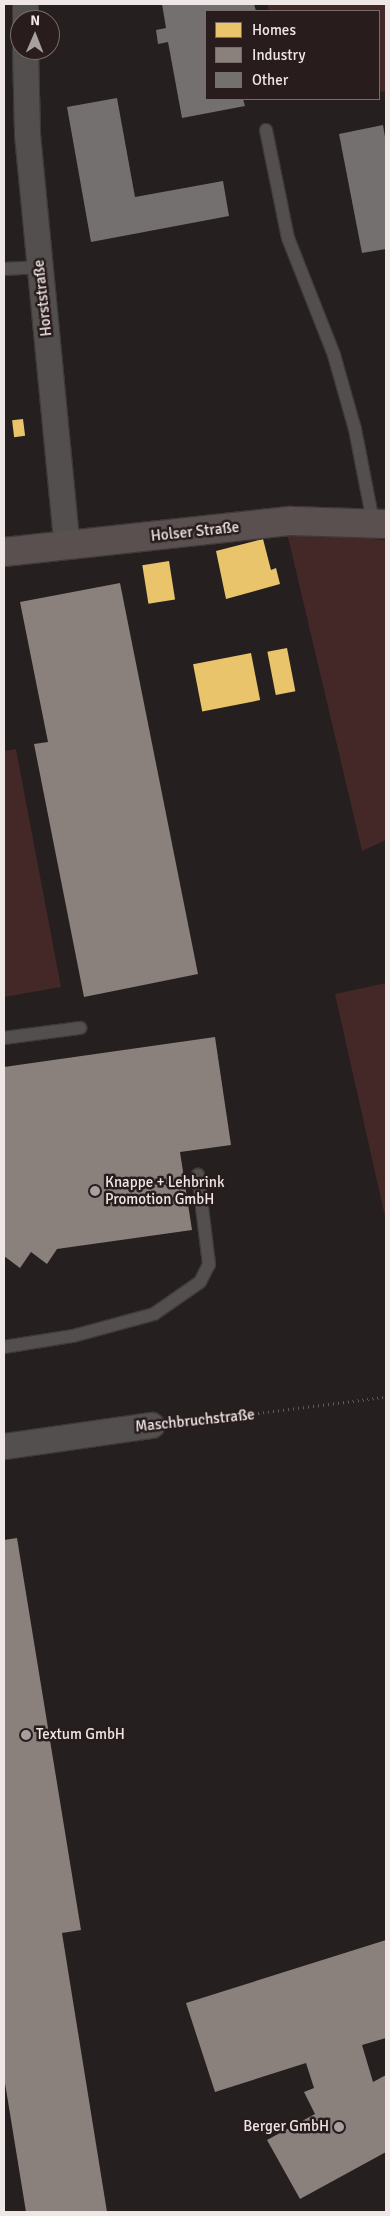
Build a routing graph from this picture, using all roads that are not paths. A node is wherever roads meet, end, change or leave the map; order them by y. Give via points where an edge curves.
1 (26, 60) edge
2 (266, 130) dead end
3 (40, 267) junction
4 (4, 269) edge
5 (380, 523) edge
6 (67, 546) junction
7 (4, 552) edge
8 (80, 1028) dead end
9 (4, 1038) edge
10 (198, 1175) dead end
11 (4, 1347) edge
12 (152, 1425) road end
13 (4, 1446) edge

1 - 3 street, Horststraße via 27,134
2 - 5 lane via 288,238 334,355
3 - 4 lane
3 - 6 street, Horststraße
5 - 6 main road, Holser Straße via 290,521
6 - 7 main road, Holser Straße
8 - 9 lane
10 - 11 lane via 209,1264 200,1282 154,1314 73,1336
12 - 13 street, Maschbruchstraße

